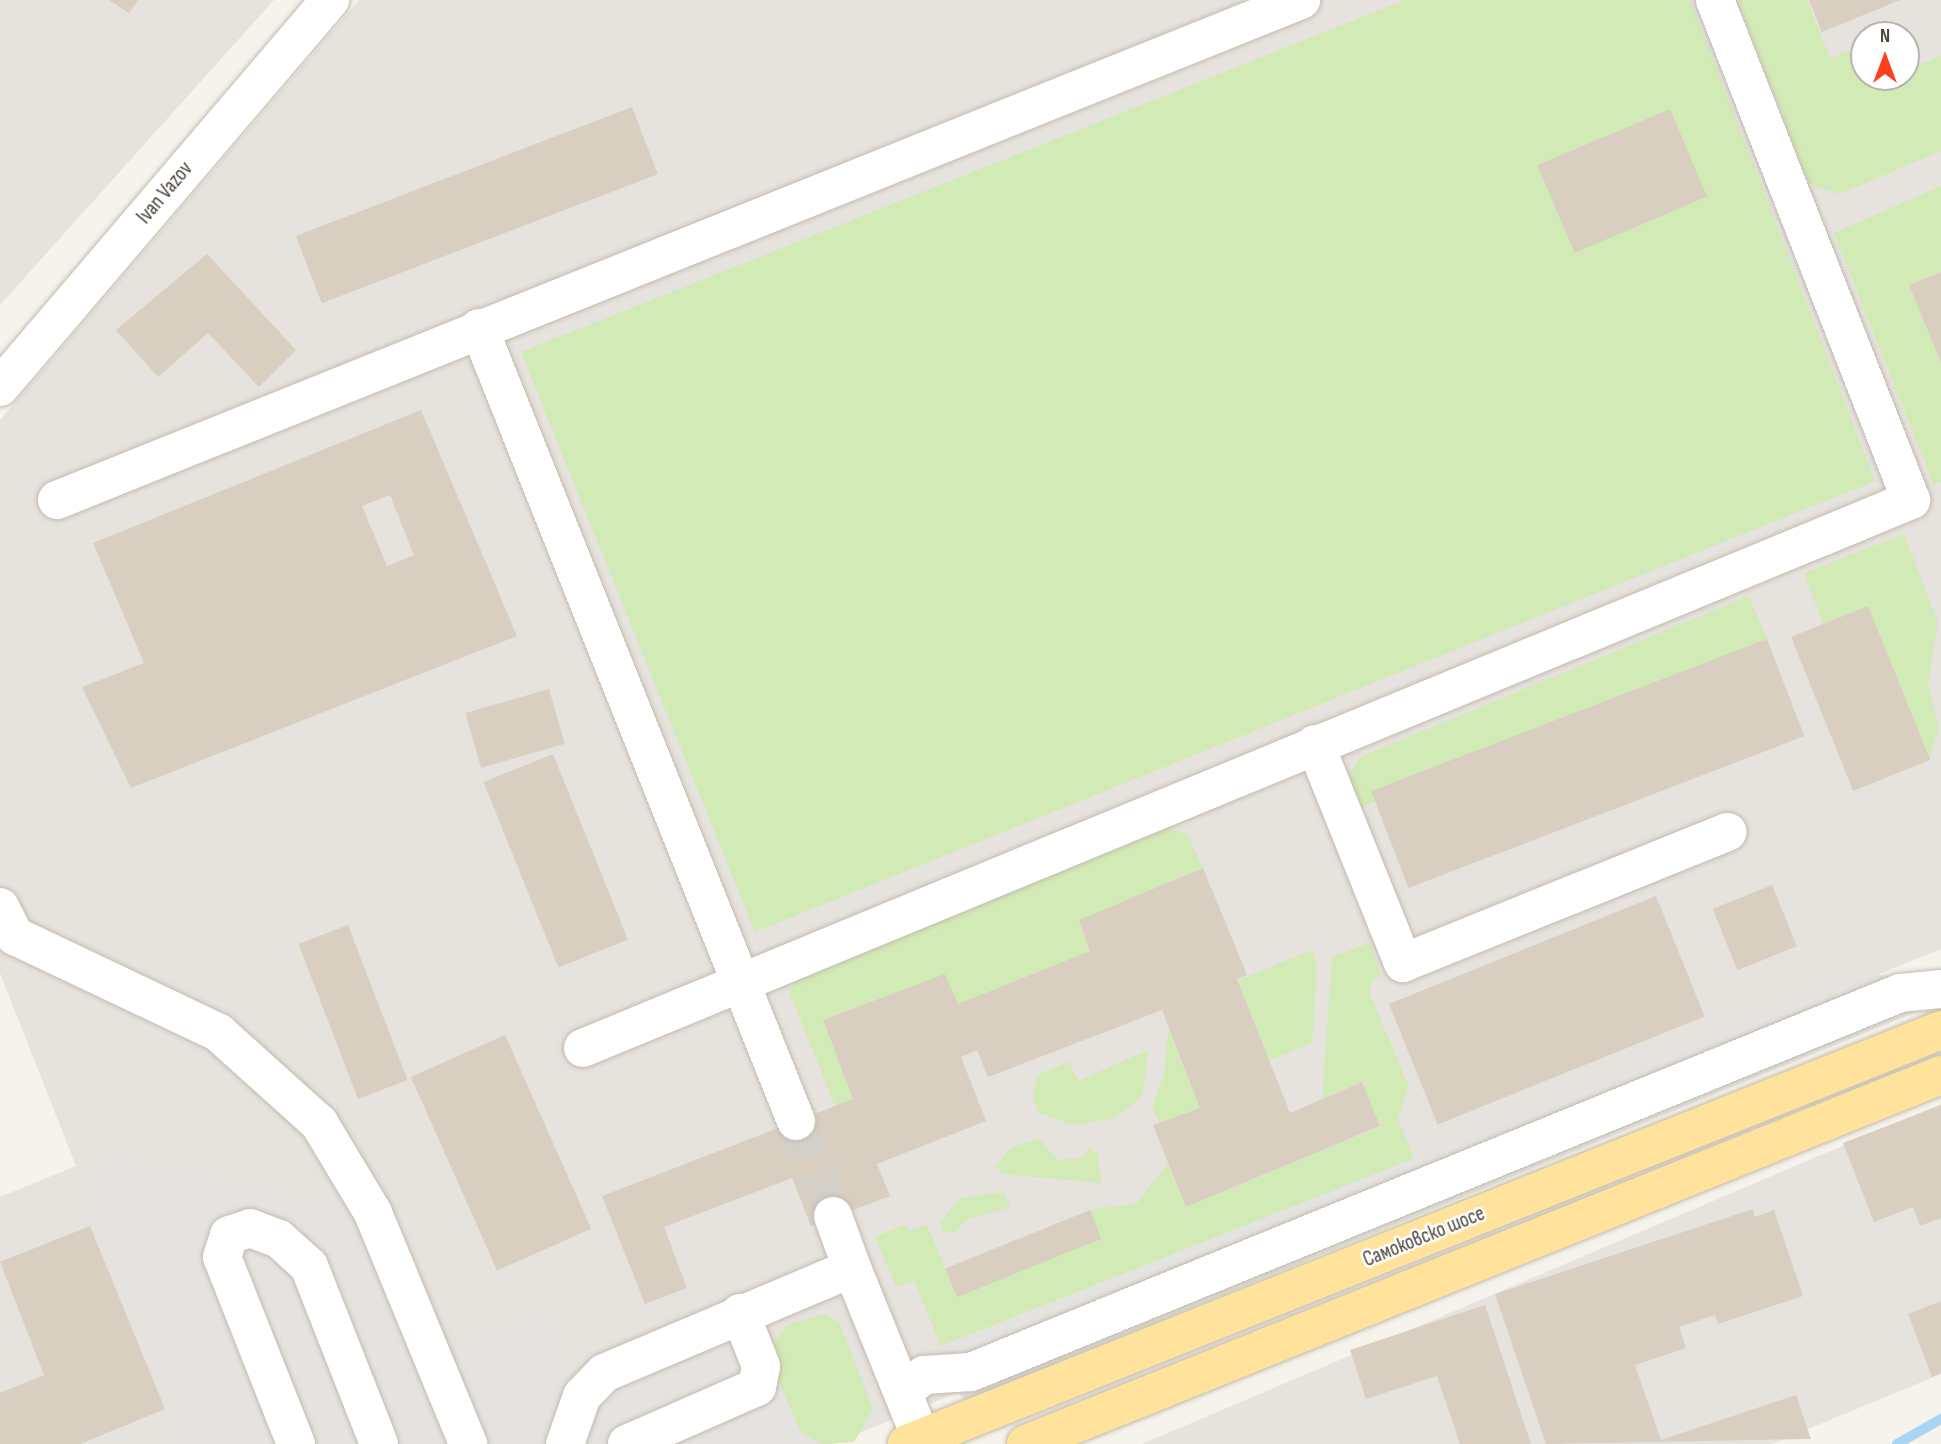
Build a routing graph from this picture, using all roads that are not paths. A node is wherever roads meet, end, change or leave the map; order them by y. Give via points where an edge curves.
1 (330, 0) edge
2 (1301, 0) edge
3 (1715, 0) edge
4 (479, 328) junction
5 (0, 387) edge
6 (57, 500) dead end
7 (1315, 744) junction
8 (1728, 832) dead end
9 (0, 907) edge
10 (741, 979) junction
11 (1941, 989) edge
12 (1941, 1030) edge
13 (1797, 1035) junction
14 (583, 1048) dead end
15 (1842, 1070) junction
16 (1941, 1075) edge
17 (796, 1121) tunnel mouth
18 (833, 1216) tunnel mouth
19 (852, 1268) junction
20 (740, 1313) junction
21 (903, 1392) junction
22 (914, 1441) edge
23 (296, 1444) edge
24 (379, 1444) edge
25 (468, 1444) edge
26 (565, 1444) edge
27 (626, 1444) edge
28 (1026, 1444) edge

1 - 5 street, Ivan Vazov
2 - 4 street
3 - 7 street via 1911,500
4 - 6 street
4 - 10 street
7 - 8 street via 1403,963
7 - 10 street
9 - 25 street via 15,936 219,1032 319,1124 373,1213
10 - 14 street
10 - 17 street
11 - 13 street via 1900,993
12 - 15 main road, Самоковско шосе
13 - 15 street via 1817,1062
13 - 21 street via 971,1372 923,1375
15 - 22 main road, Самоковско шосе
16 - 28 main road, Самоковско шосе
18 - 19 street
19 - 20 street
19 - 21 street
20 - 26 street via 604,1373 582,1396
20 - 27 street via 761,1366 757,1387
21 - 22 street
23 - 24 street via 222,1257 229,1235 250,1228 279,1239 309,1266

